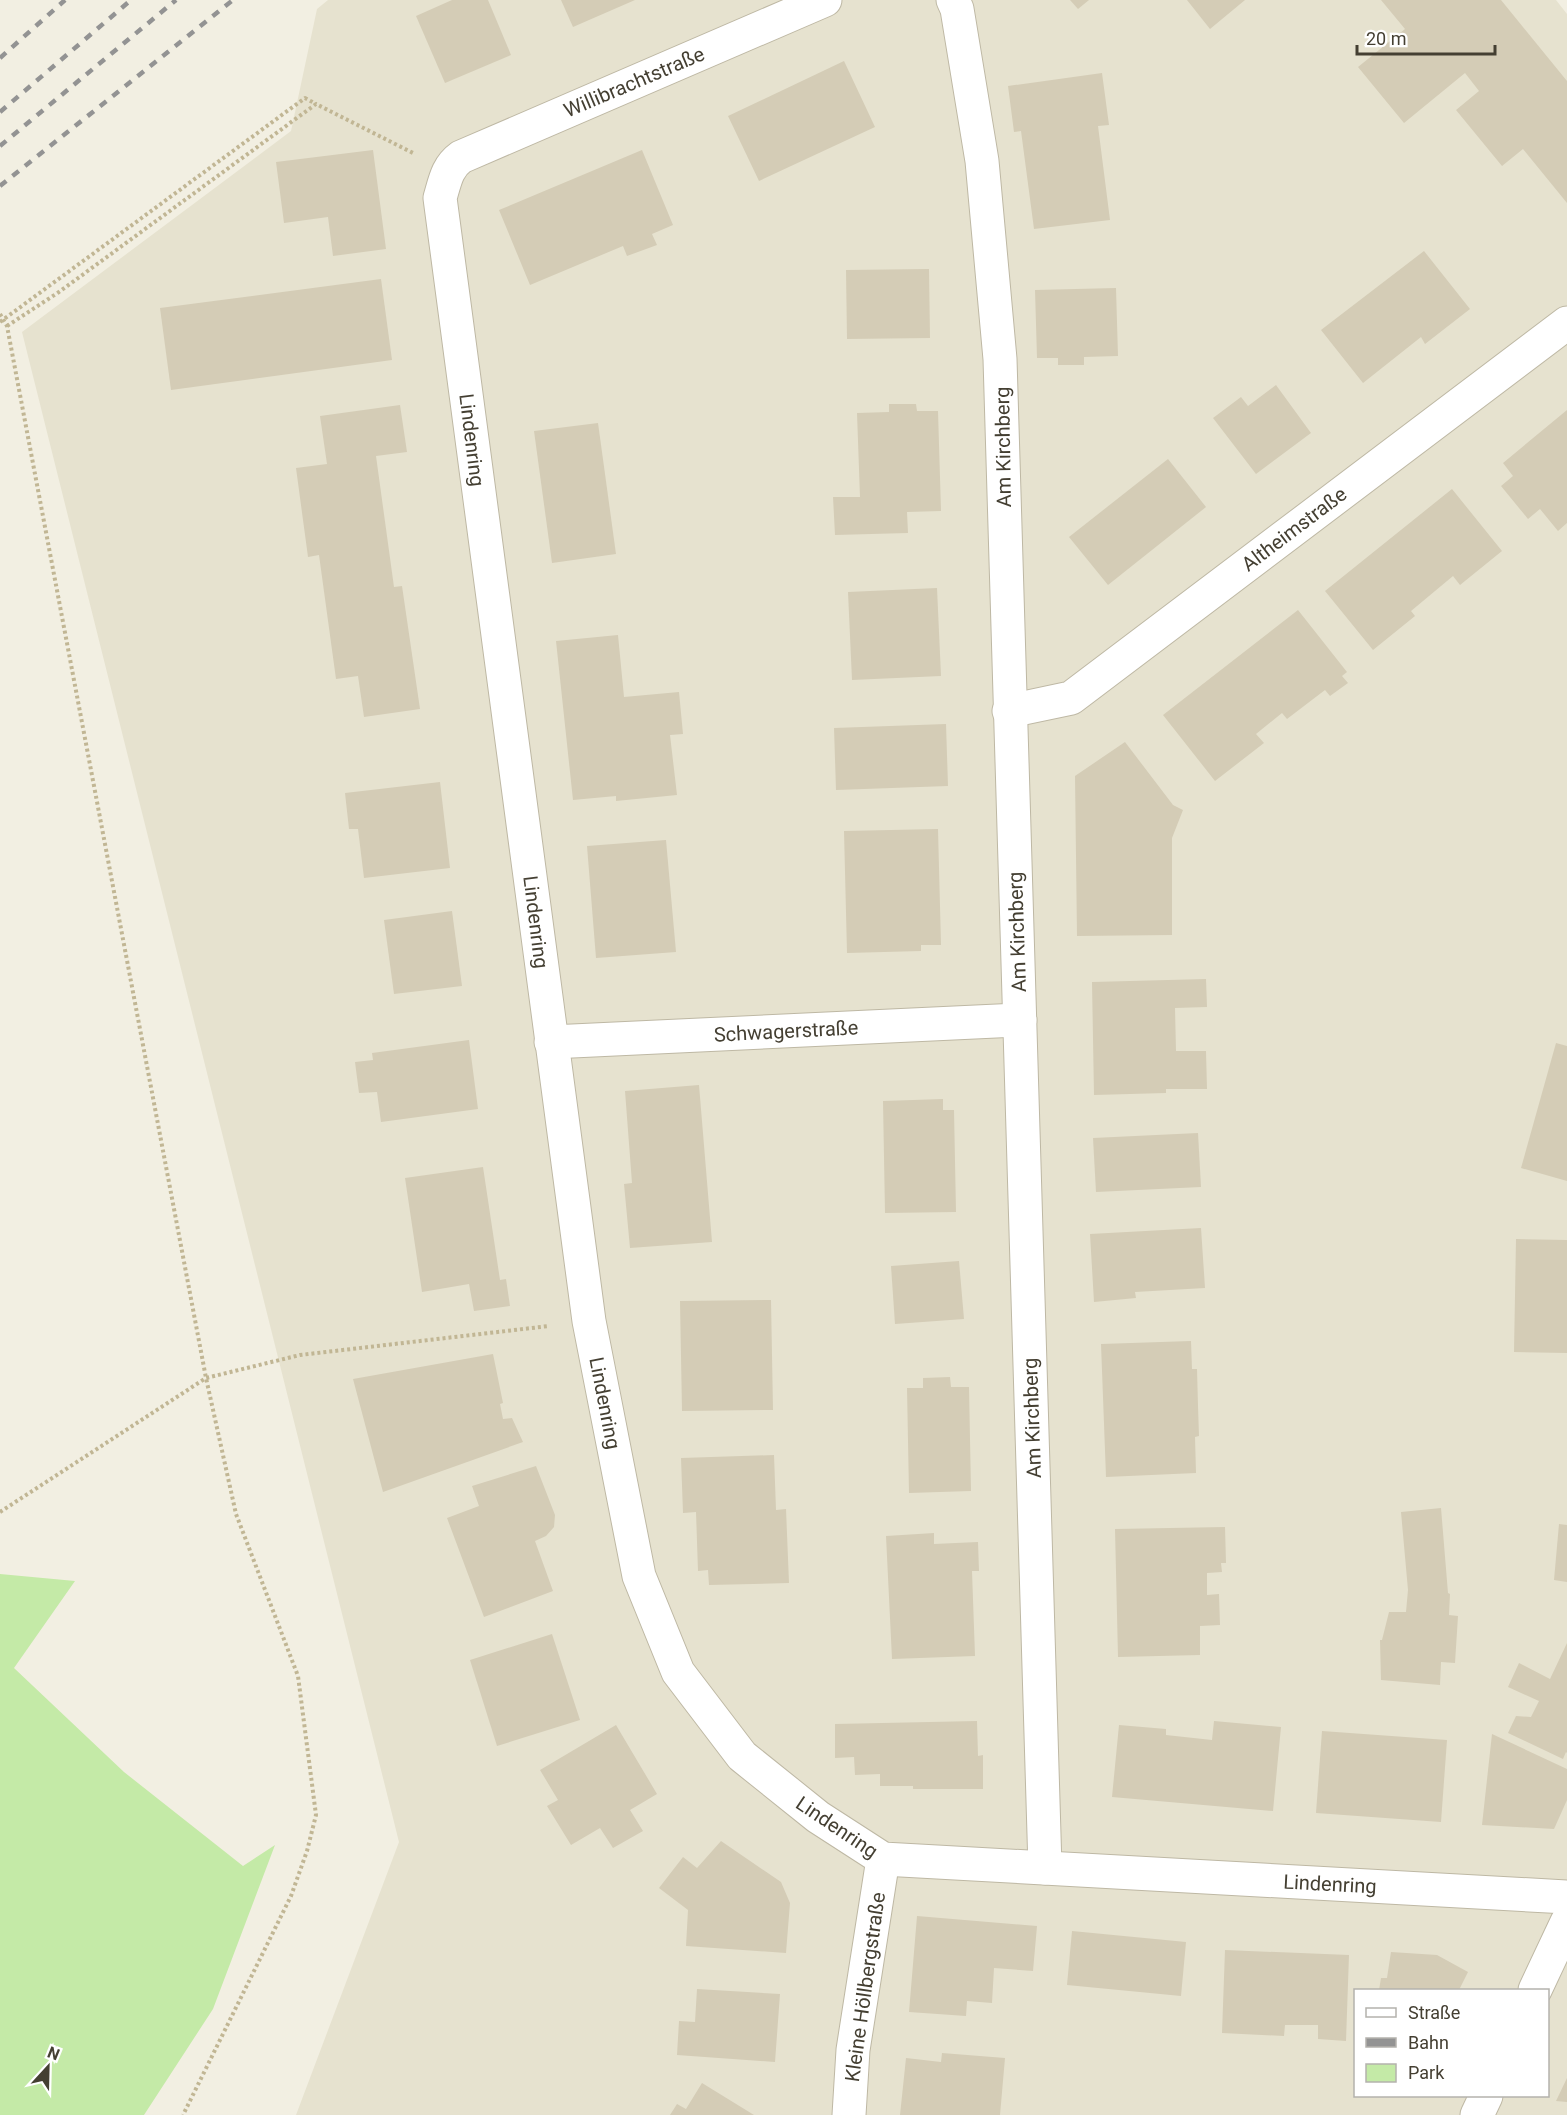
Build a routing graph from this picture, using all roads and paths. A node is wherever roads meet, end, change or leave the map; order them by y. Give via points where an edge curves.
1 (825, 0) edge
2 (953, 0) edge
3 (316, 104) junction
4 (448, 170) junction
5 (0, 314) edge
6 (2, 320) edge
7 (1567, 323) edge
8 (7, 326) junction
9 (1010, 711) junction
10 (1020, 1020) junction
11 (551, 1042) junction
12 (589, 1321) junction
13 (206, 1377) junction
14 (0, 1512) edge
15 (883, 1859) junction
16 (1045, 1868) junction
17 (1567, 1897) edge
18 (1567, 1922) edge
19 (1535, 1989) edge
20 (1486, 2097) edge
21 (183, 2115) edge
22 (849, 2115) edge
23 (1477, 2115) edge

1 - 4 street, Willibrachtstraße via 461,157
2 - 9 street, Am Kirchberg via 982,161 1000,358
3 - 4 path
3 - 6 path via 305,98
3 - 8 path
4 - 11 street, Lindenring via 440,198
5 - 6 path
6 - 8 path
7 - 9 street, Altheimstraße via 1071,698
8 - 13 path
9 - 10 street, Am Kirchberg
10 - 11 street, Schwagerstraße
10 - 16 street, Am Kirchberg
11 - 12 street, Lindenring
12 - 13 path via 300,1355
12 - 15 street, Lindenring via 639,1576 678,1672 742,1756 818,1817
13 - 14 path
13 - 21 path via 236,1514 298,1676 316,1815 291,1896
15 - 16 street, Lindenring
15 - 22 street, Kleine Höllbergstraße via 853,2050
16 - 17 street, Lindenring
18 - 19 street
20 - 23 street

